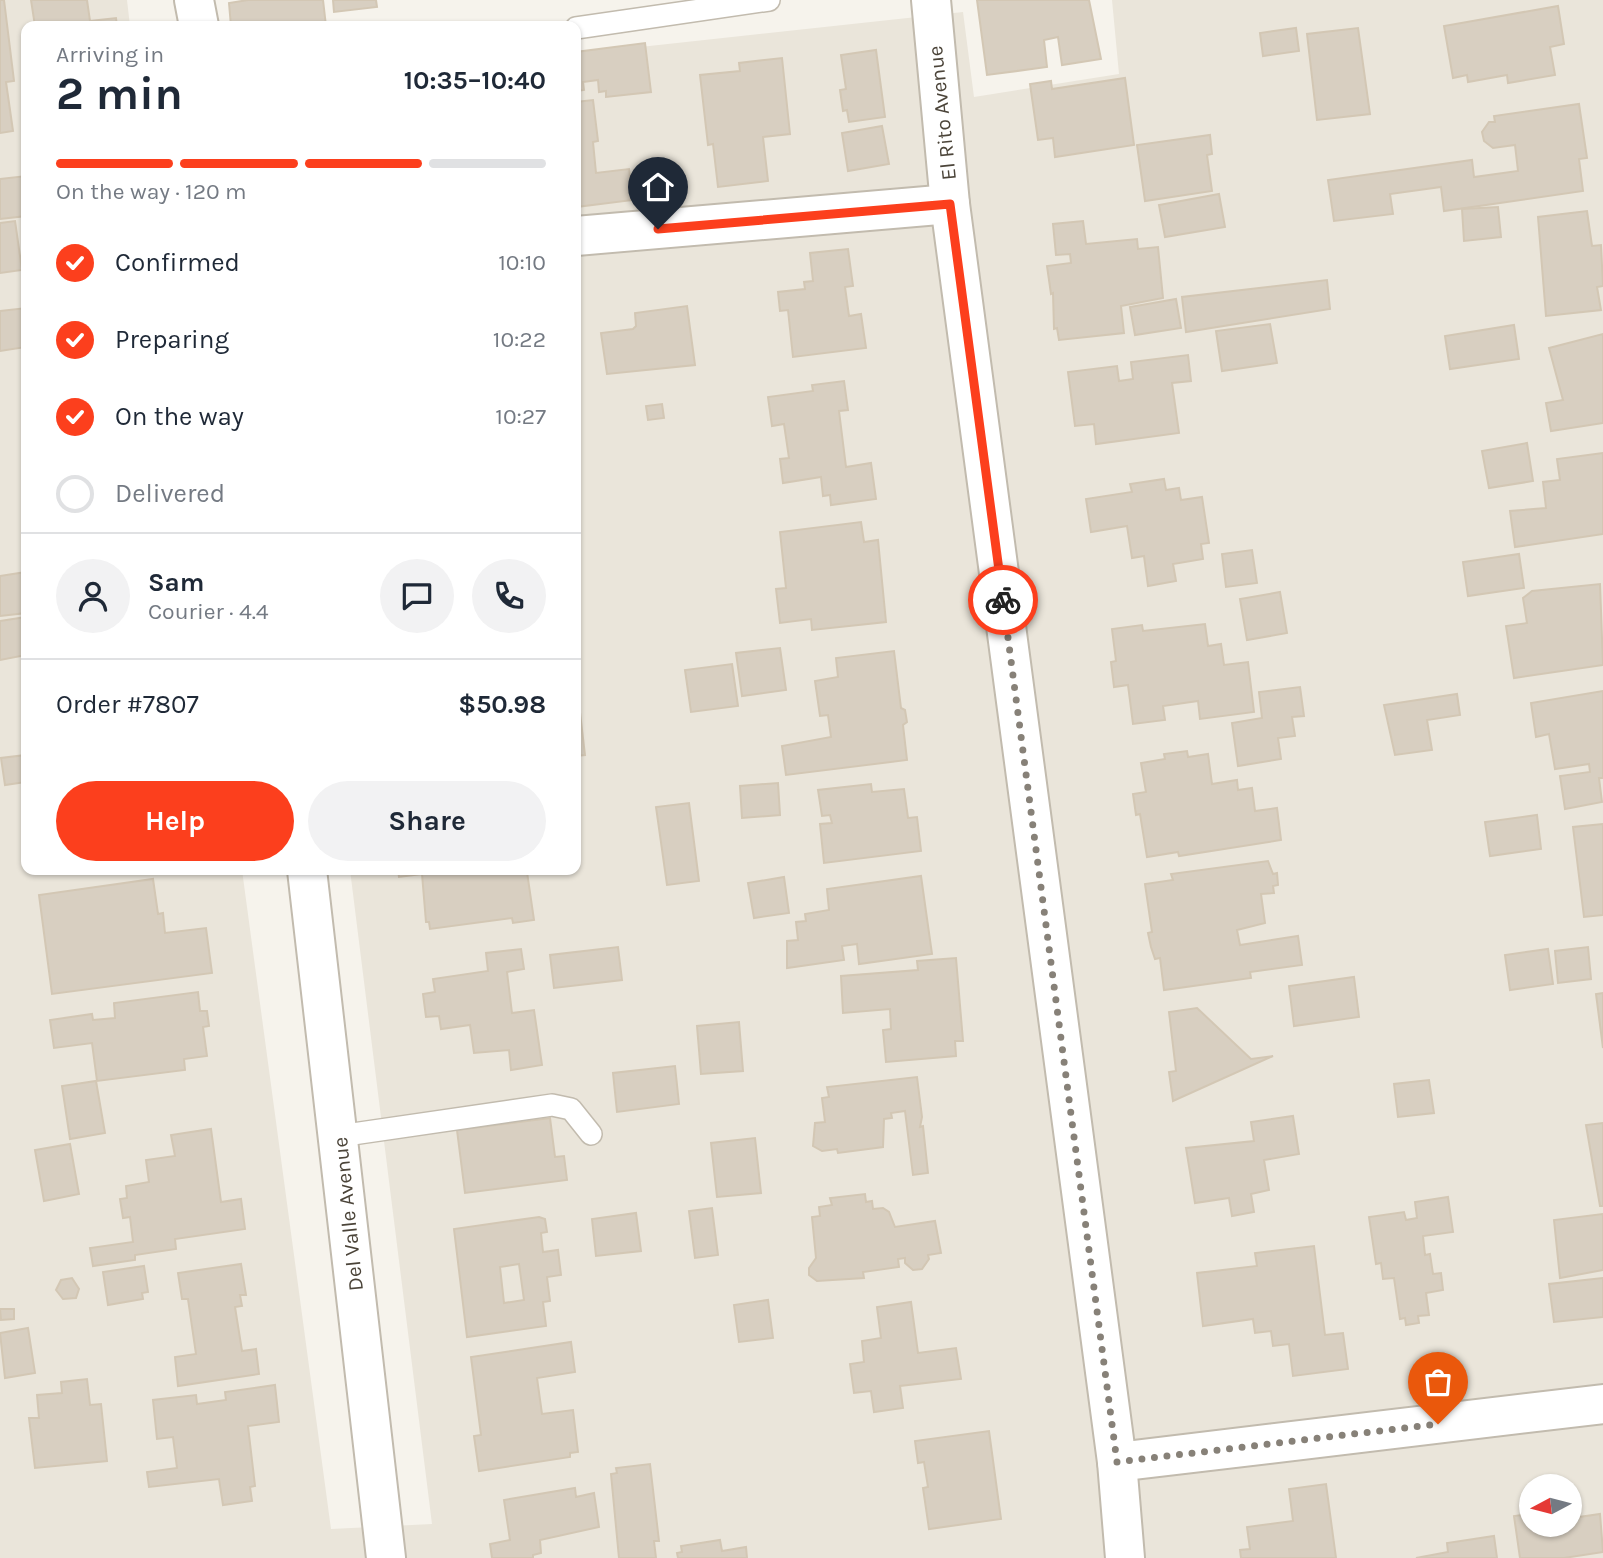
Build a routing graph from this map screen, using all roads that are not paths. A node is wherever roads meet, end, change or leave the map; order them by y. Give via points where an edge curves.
1 (194, 0) edge
2 (769, 0) edge
3 (931, 0) edge
4 (725, 3) edge
5 (198, 21) edge
6 (581, 27) edge
7 (950, 204) junction
8 (581, 236) edge
9 (308, 875) edge
10 (592, 1135) dead end
11 (339, 1136) junction
12 (1603, 1404) edge
13 (1117, 1462) junction
14 (386, 1558) edge
15 (1125, 1558) edge

1 - 5 street
2 - 4 lane
3 - 7 street, El Rito Avenue
4 - 6 lane
7 - 8 street
7 - 13 street, El Rito Avenue
9 - 11 street, Del Valle Avenue
10 - 11 lane via 571,1109 552,1105
11 - 14 street, Del Valle Avenue
12 - 13 street
13 - 15 street, El Rito Avenue

